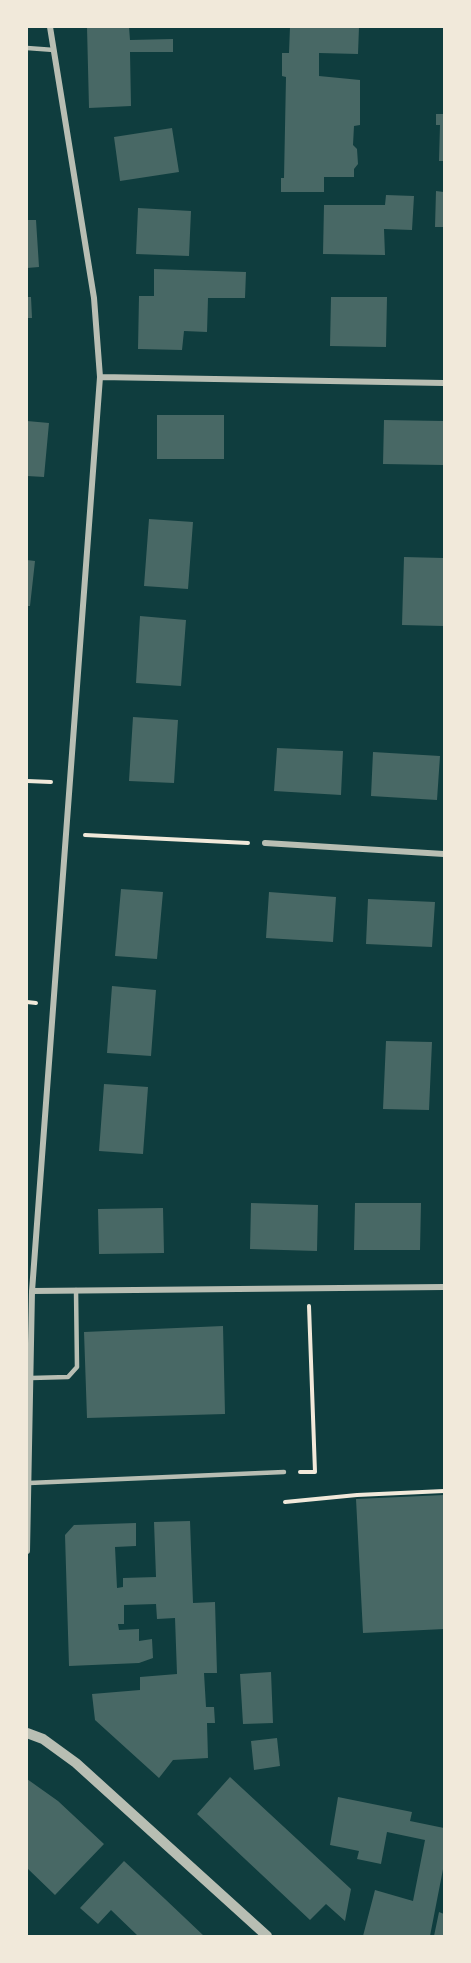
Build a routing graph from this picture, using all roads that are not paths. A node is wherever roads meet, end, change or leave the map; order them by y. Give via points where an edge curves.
1 (50, 27) edge
2 (27, 48) edge
3 (54, 50) junction
4 (100, 377) junction
5 (444, 383) edge
6 (265, 843) road end
7 (444, 854) edge
8 (444, 1287) edge
9 (76, 1290) junction
10 (32, 1291) junction
11 (31, 1378) junction
12 (284, 1472) road end
13 (29, 1483) junction
14 (27, 1551) edge
15 (27, 1733) edge
16 (267, 1936) edge

1 - 3 street
2 - 3 lane
3 - 4 street via 94,298
4 - 5 street
4 - 10 street
6 - 7 street
8 - 9 street
9 - 10 street
9 - 11 lane via 76,1367 68,1377
10 - 11 street
11 - 13 street
12 - 13 lane
13 - 14 street
15 - 16 street via 44,1738 76,1762

